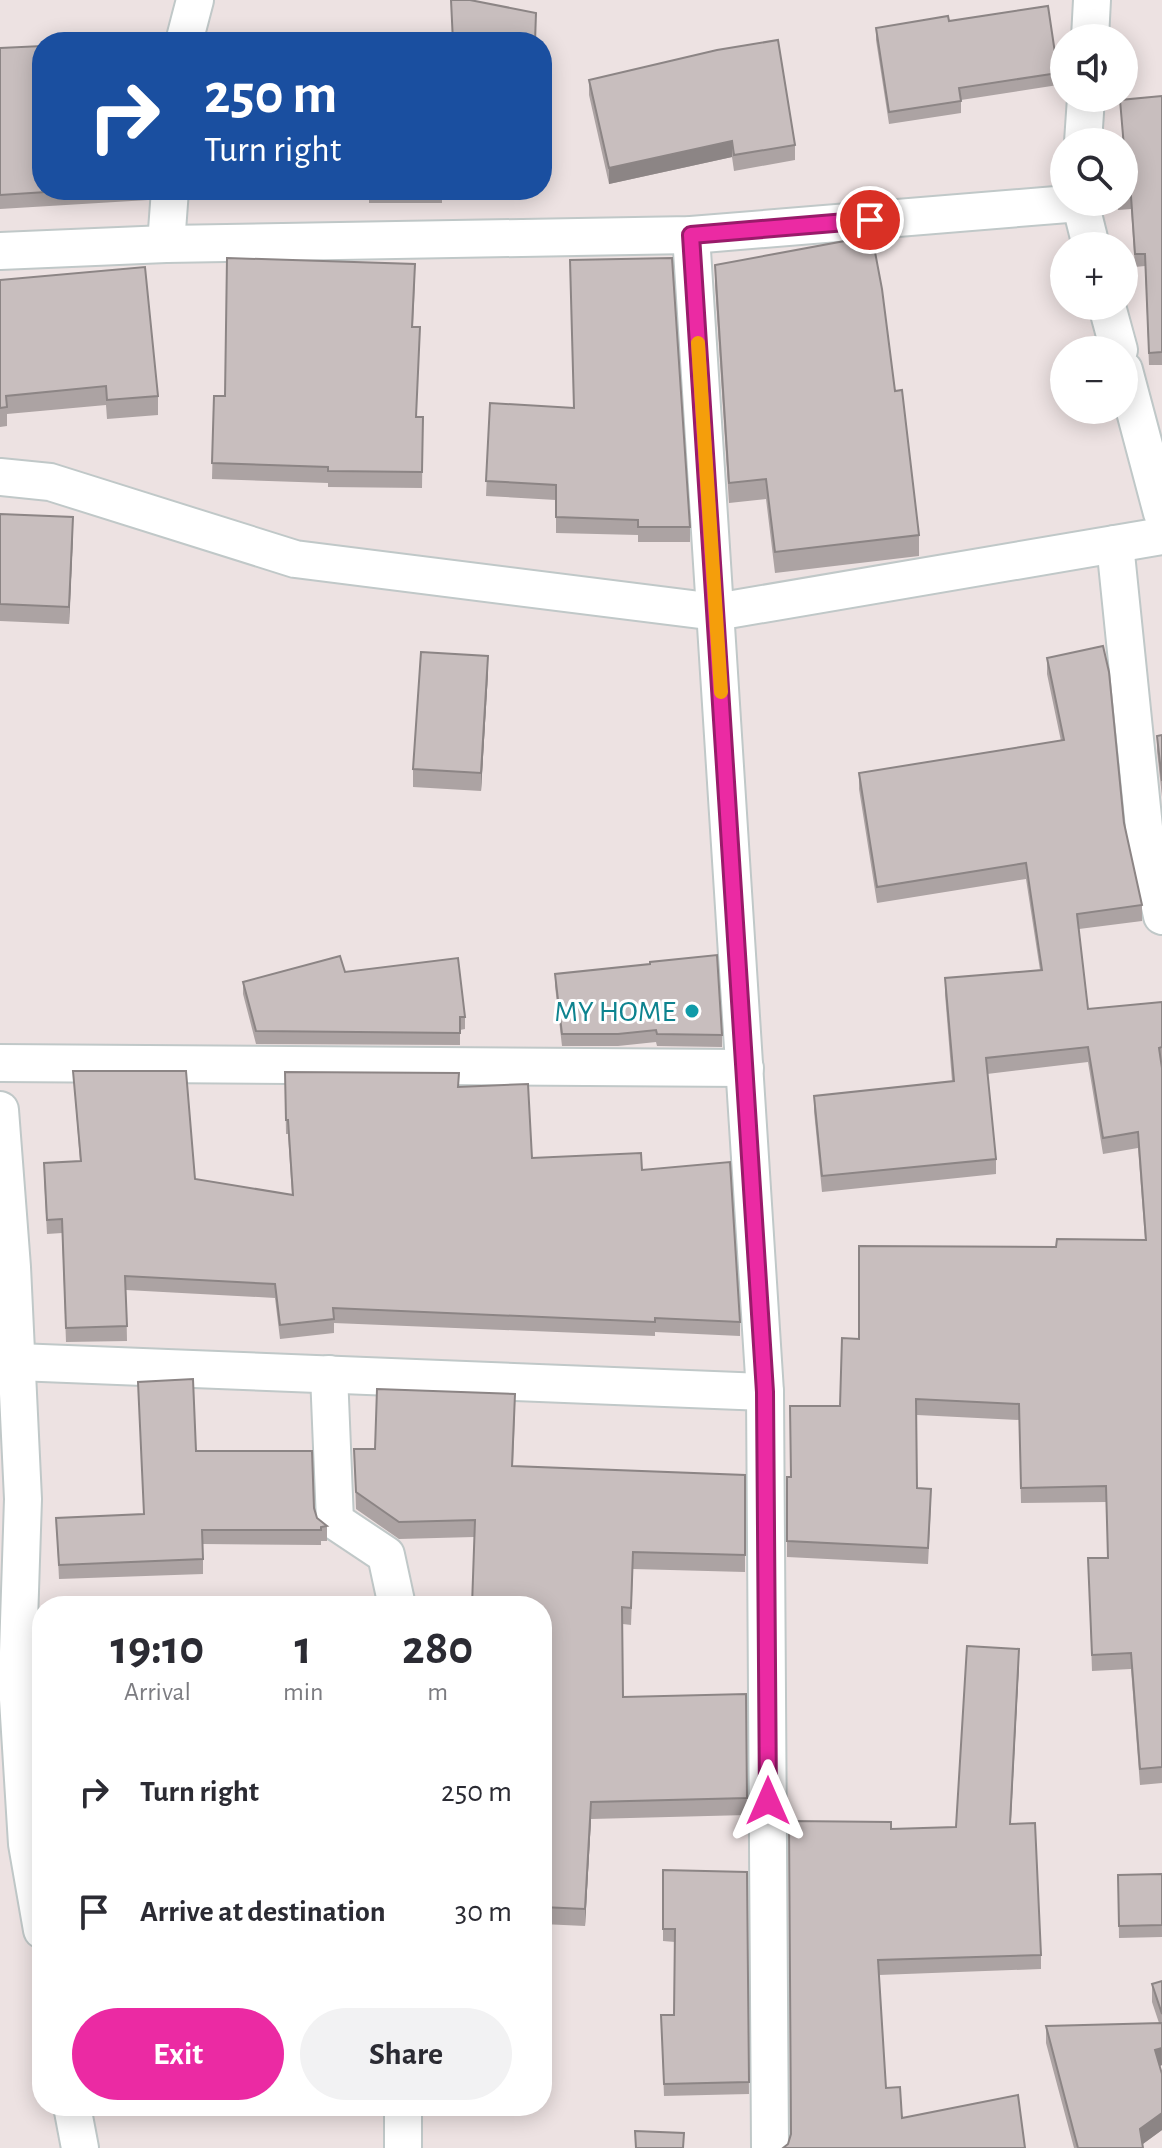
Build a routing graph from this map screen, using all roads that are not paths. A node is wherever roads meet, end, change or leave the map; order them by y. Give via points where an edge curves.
1 (195, 0) edge
2 (1092, 0) edge
3 (1091, 24) edge
4 (187, 32) edge
5 (169, 200) edge
6 (1050, 205) edge
7 (691, 235) junction
8 (166, 244) junction
9 (0, 251) edge
10 (1138, 423) edge
11 (0, 477) edge
12 (1162, 513) edge
13 (1162, 536) edge
14 (1115, 544) junction
15 (716, 612) junction
16 (1162, 916) edge
17 (0, 1063) edge
18 (745, 1068) junction
19 (0, 1110) edge
20 (17, 1362) junction
21 (329, 1374) junction
22 (765, 1392) junction
23 (395, 1596) edge
24 (32, 1873) edge
25 (74, 2116) edge
26 (403, 2116) edge
27 (80, 2148) edge
28 (403, 2148) edge
29 (770, 2148) edge

1 - 4 street
2 - 3 street
5 - 8 street
6 - 7 street
7 - 8 street
7 - 15 street
8 - 9 street
10 - 12 street
11 - 15 street via 50,482 295,559
13 - 14 street
14 - 15 street
14 - 16 street via 1145,837
15 - 18 street
17 - 18 street
18 - 22 street
19 - 20 street
20 - 21 street
20 - 24 street via 23,1499 17,1683
21 - 22 street
21 - 23 street via 335,1521 386,1555
22 - 29 street
25 - 27 street
26 - 28 street

